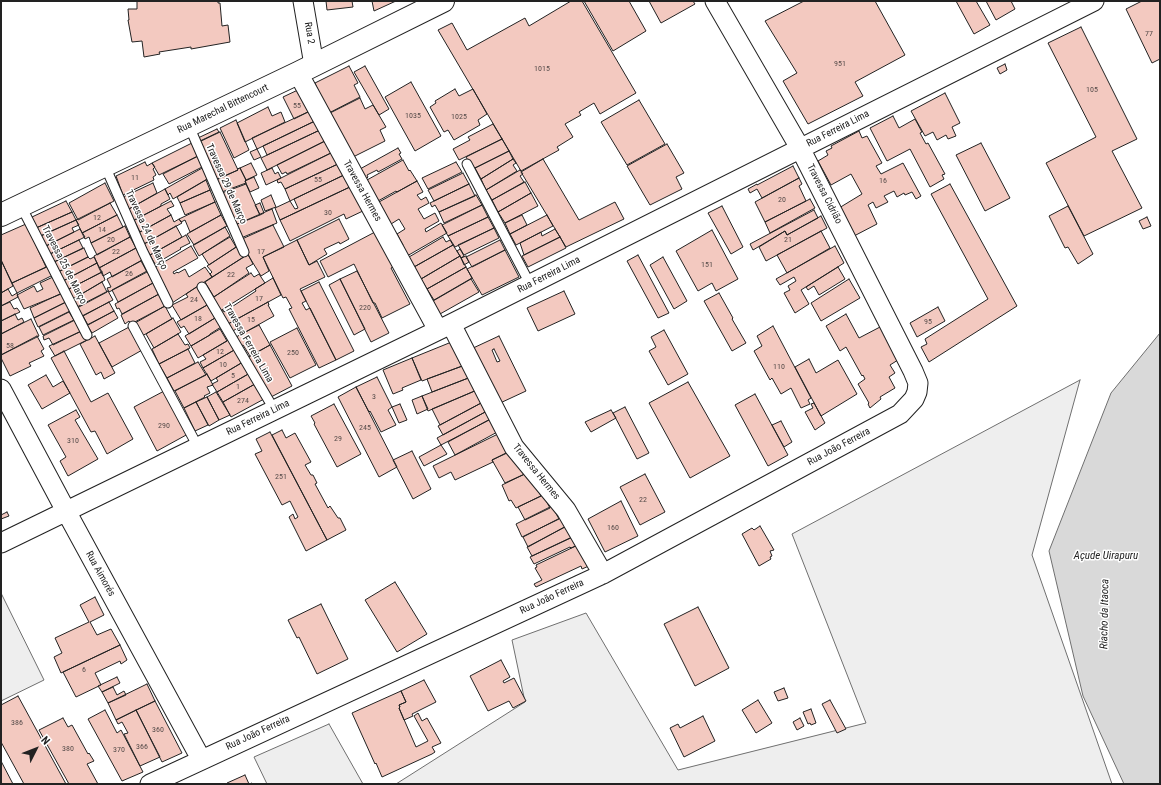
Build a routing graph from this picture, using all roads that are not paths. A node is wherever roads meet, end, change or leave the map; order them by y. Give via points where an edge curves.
1 (303, 1) edge
2 (443, 1) edge
3 (715, 1) edge
4 (1094, 1) edge
5 (306, 69) junction
6 (189, 126) junction
7 (800, 148) junction
8 (467, 164) dead end
9 (105, 166) junction
10 (21, 206) junction
11 (1, 215) edge
12 (244, 252) dead end
13 (530, 284) junction
14 (202, 286) dead end
15 (168, 303) dead end
16 (133, 326) dead end
17 (444, 327) junction
18 (87, 335) dead end
19 (913, 371) joint
20 (1, 389) edge
21 (275, 411) junction
22 (198, 447) junction
23 (66, 511) junction
24 (1, 543) edge
25 (603, 574) junction
26 (201, 759) junction
27 (150, 784) edge

1 - 5 street, Rua 2
2 - 5 main road, Rua Marechal Bittencourt
3 - 7 street, Travessa Cidrião
4 - 7 street, Rua Ferreira Lima
5 - 6 main road, Rua Marechal Bittencourt
5 - 17 street, Travessa Hermes
6 - 9 main road, Rua Marechal Bittencourt
6 - 12 lane, Travessa 29 de Março
7 - 13 street, Rua Ferreira Lima
7 - 19 street, Travessa Cidrião
8 - 13 lane
9 - 10 main road, Rua Marechal Bittencourt
9 - 15 lane, Travessa 24 de Março via 142,252
10 - 11 main road, Rua Marechal Bittencourt
10 - 18 lane, Travessa 25 de Março
13 - 17 street, Rua Ferreira Lima
14 - 21 lane, Travessa Ferreira Lima
16 - 22 lane
17 - 21 street, Rua Ferreira Lima
17 - 25 street, Travessa Hermes via 514,447 566,510
19 - 25 street, Rua João Ferreira via 918,383 917,392 900,414
20 - 23 street, Rua Aimorés
21 - 22 street, Rua Ferreira Lima
22 - 23 street, Rua Ferreira Lima
23 - 24 street, Rua Ferreira Lima
23 - 26 street, Rua Aimorés
25 - 26 street, Rua João Ferreira
26 - 27 street, Rua João Ferreira

